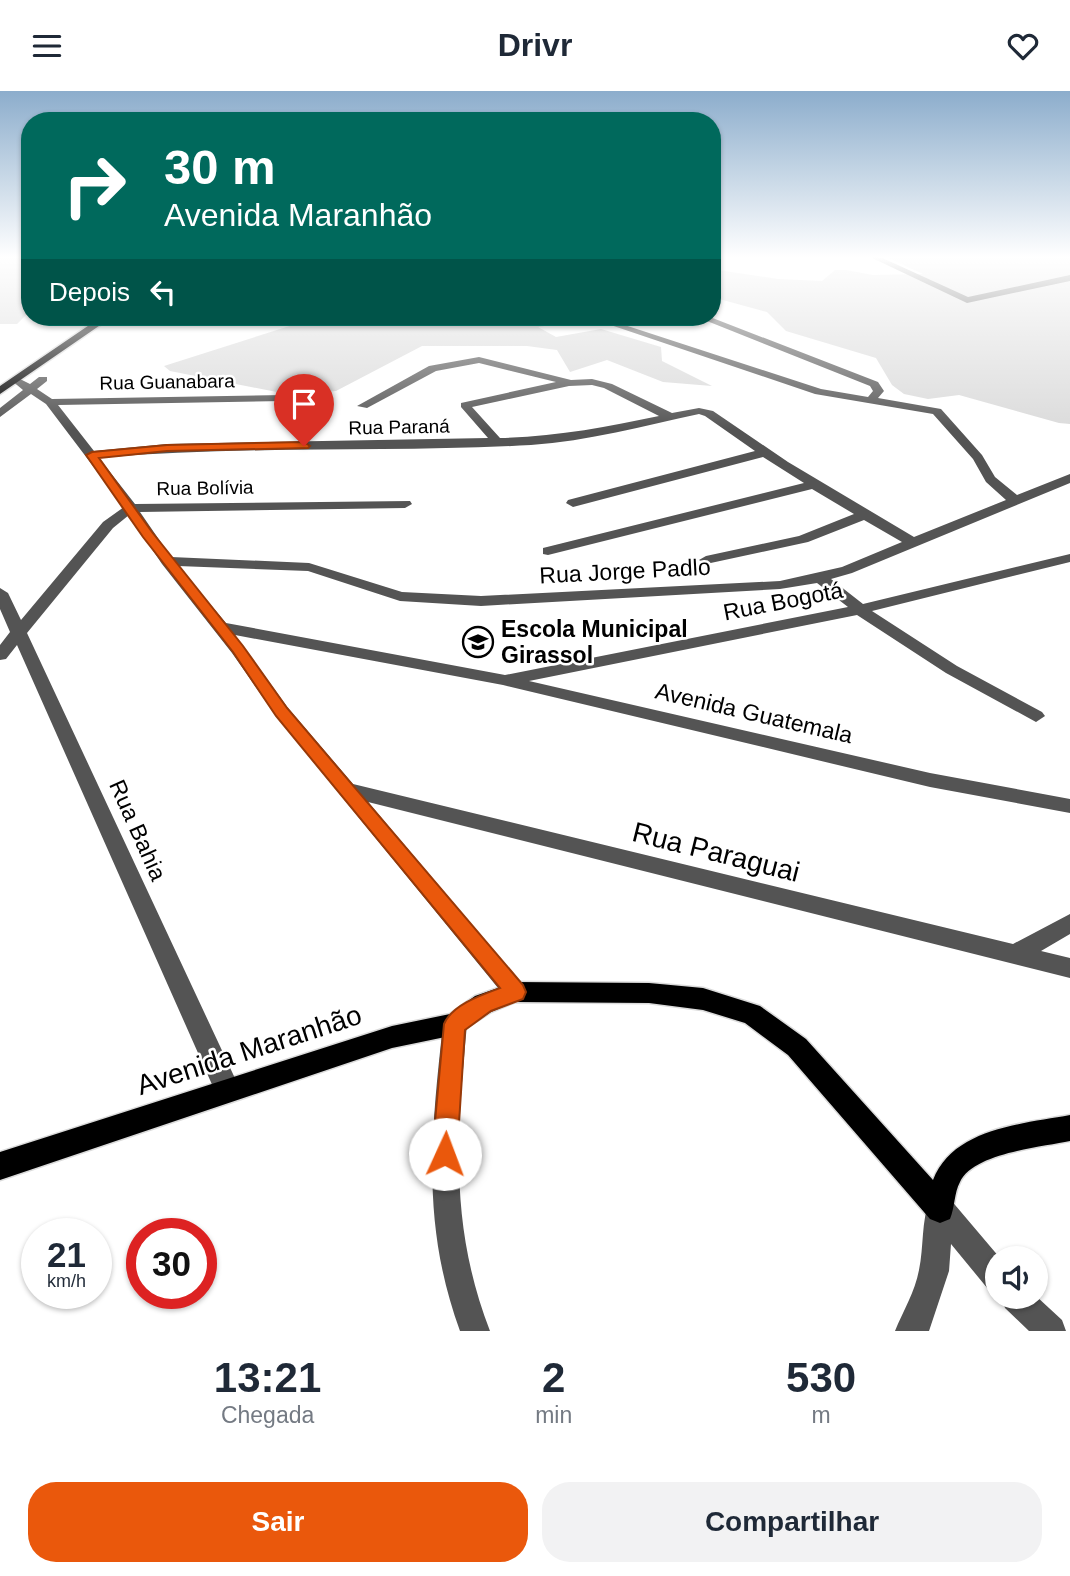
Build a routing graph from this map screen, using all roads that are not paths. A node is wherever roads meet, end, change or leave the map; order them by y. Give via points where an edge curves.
1 (721, 324) edge
2 (94, 326) edge
3 (619, 326) edge
4 (31, 370) junction
5 (16, 380) junction
6 (569, 383) junction
7 (0, 391) edge
8 (41, 392) junction
9 (284, 398) dead end
10 (871, 400) junction
11 (363, 406) dead end
12 (0, 414) edge
13 (668, 416) junction
14 (497, 442) junction
15 (763, 453) junction
16 (92, 455) junction
17 (1070, 478) edge
18 (812, 485) junction
19 (1016, 501) junction
20 (573, 503) dead end
21 (405, 504) dead end
22 (131, 508) junction
23 (864, 515) junction
24 (912, 542) junction
25 (548, 551) dead end
26 (1070, 558) edge
27 (706, 560) dead end
28 (167, 561) junction
29 (820, 578) junction
30 (0, 593) edge
31 (858, 610) junction
32 (220, 627) junction
33 (18, 631) junction
34 (0, 655) edge
35 (503, 680) junction
36 (1036, 716) dead end
37 (348, 790) junction
38 (1070, 806) edge
39 (1070, 923) edge
40 (1015, 954) junction
41 (1070, 968) edge
42 (516, 992) junction
43 (455, 1024) junction
44 (227, 1089) junction
45 (1070, 1128) edge
46 (0, 1166) edge
47 (940, 1209) junction
48 (985, 1263) edge
49 (1028, 1309) edge
50 (475, 1331) edge
51 (911, 1331) edge
52 (1051, 1331) edge

1 - 10 street via 874,384 879,391
2 - 4 main road
3 - 10 street via 820,392
4 - 5 main road
4 - 8 street
5 - 7 main road
5 - 8 street
6 - 11 street via 479,360 433,368
6 - 13 street via 608,386
6 - 14 street via 465,405
8 - 9 street, Rua Guanabara
8 - 12 street
8 - 16 street
10 - 19 street via 937,411 990,479
13 - 14 street, Rua Paraná via 570,437
13 - 15 street, Rua Paraná via 704,411
14 - 16 street, Rua Paraná via 167,448
15 - 18 street, Rua Paraná
15 - 20 street
16 - 22 street
17 - 19 street, Rua Jorge Padlo
18 - 23 street, Rua Paraná
18 - 25 street
19 - 24 street, Rua Jorge Padlo
21 - 22 street, Rua Bolívia
22 - 28 street
22 - 33 street via 108,525
23 - 24 street, Rua Paraná
23 - 27 street via 803,539
24 - 29 street, Rua Jorge Padlo
26 - 31 street, Rua Bogotá
28 - 29 street, Rua Jorge Padlo via 310,567 400,596 438,600 727,589
28 - 32 street
29 - 31 street
30 - 33 street, Rua Bahia
31 - 35 street, Rua Bogotá
31 - 36 street via 962,677
32 - 35 street, Avenida Guatemala
32 - 37 street via 282,712
33 - 34 street
33 - 44 street, Rua Bahia
35 - 38 street, Avenida Guatemala via 930,780
37 - 40 street, Rua Paraguai
37 - 42 street
39 - 40 street
40 - 41 street, Rua Paraguai
42 - 43 main road, Avenida Maranhão via 483,1004
42 - 47 main road via 649,993 703,999 752,1014 797,1047
43 - 44 main road, Avenida Maranhão via 392,1037
43 - 50 street via 444,1202 452,1259
44 - 46 main road, Avenida Maranhão
45 - 47 main road via 964,1156 950,1172
47 - 48 street
47 - 51 street via 934,1271
49 - 52 street

